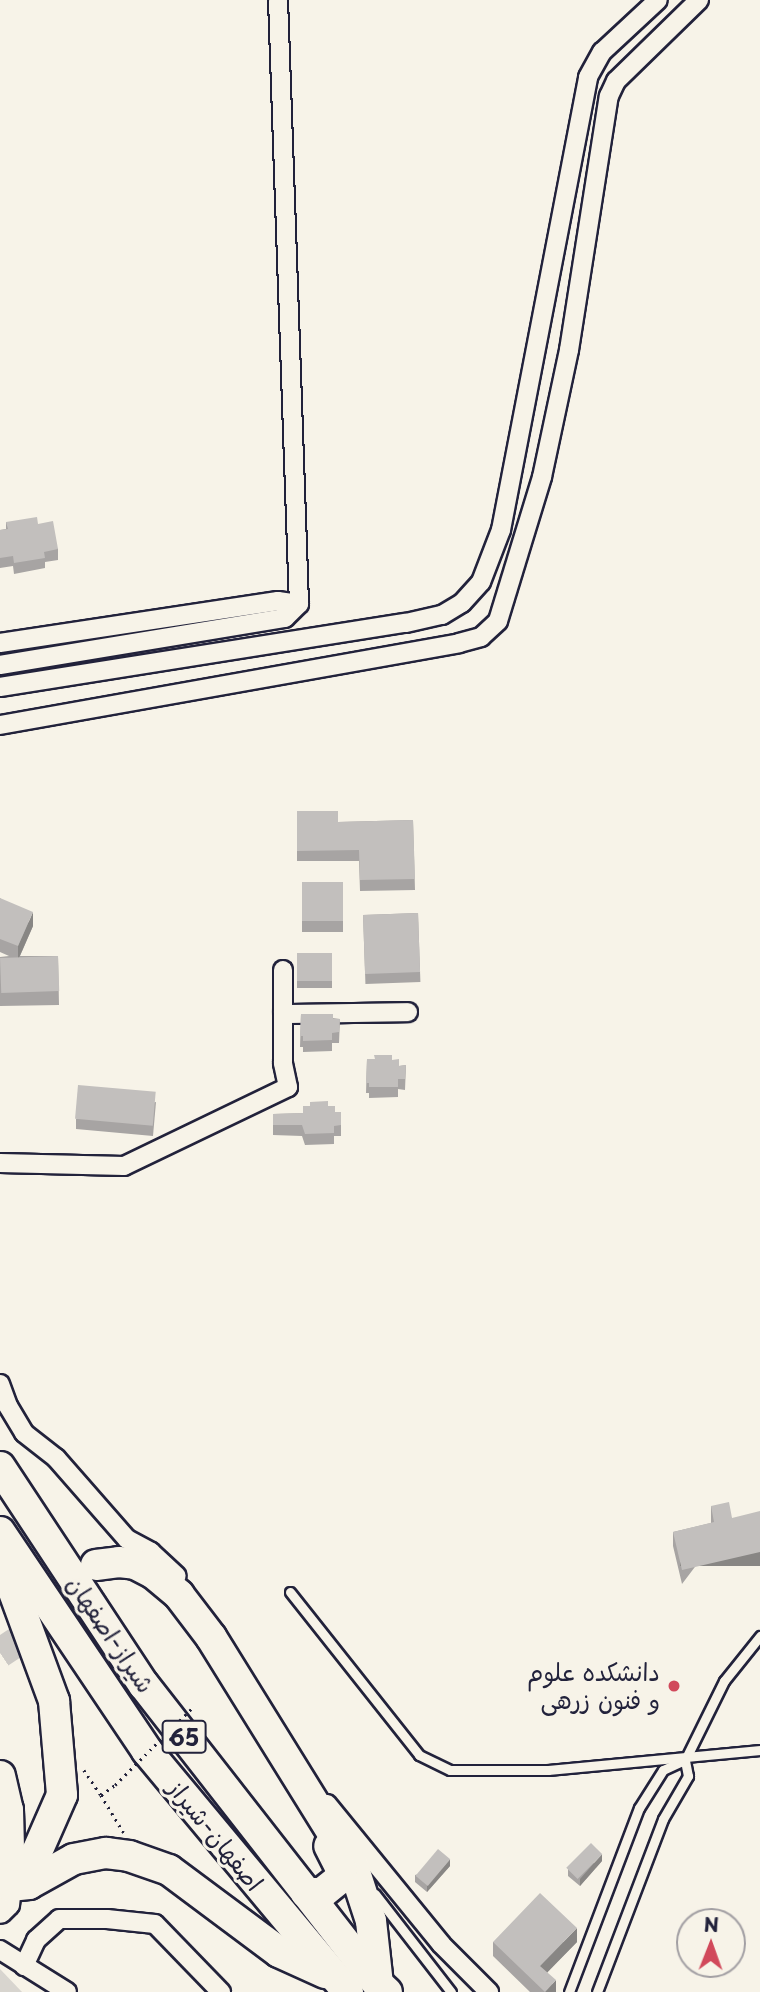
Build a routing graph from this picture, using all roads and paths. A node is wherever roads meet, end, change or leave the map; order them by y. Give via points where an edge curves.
1 (278, 0) edge
2 (658, 0) edge
3 (699, 0) edge
4 (299, 604) junction
5 (0, 643) edge
6 (0, 665) edge
7 (0, 687) edge
8 (0, 725) edge
9 (283, 970) dead end
10 (408, 1012) dead end
11 (283, 1014) junction
12 (0, 1163) edge
13 (0, 1384) edge
14 (0, 1467) edge
15 (0, 1532) edge
16 (0, 1553) edge
17 (290, 1592) dead end
18 (760, 1636) edge
19 (194, 1706) dead end
20 (760, 1750) edge
21 (60, 1751) junction
22 (685, 1760) junction
23 (0, 1776) edge
24 (101, 1795) junction
25 (129, 1856) junction
26 (354, 1866) junction
27 (2, 1889) edge
28 (306, 1893) junction
29 (0, 1950) edge
30 (24, 1966) junction
31 (340, 1984) edge
32 (382, 1988) edge
33 (67, 1992) edge
34 (220, 1992) edge
35 (451, 1992) edge
36 (489, 1992) edge
37 (569, 1992) edge
38 (597, 1992) edge

1 - 4 street
2 - 7 street via 602,52 587,77 501,530 481,582 462,603 442,615 406,623
3 - 8 street via 616,82 609,96 569,350 542,477 498,621 481,637 459,643
4 - 5 street via 278,601
4 - 6 street via 285,618
9 - 11 street
10 - 11 street
11 - 12 street via 288,1087 124,1166
13 - 36 street via 24,1433 64,1466 127,1539 173,1571 322,1798 441,1944
14 - 28 highway, شیراز-اصفهان / 65 via 144,1685
15 - 31 highway, اصفهان-شیراز / 65 via 147,1751
16 - 21 highway via 54,1702
17 - 22 lane via 419,1755 450,1770 548,1770
18 - 22 lane via 724,1681
19 - 24 path, bridge
20 - 22 lane
21 - 24 path via 77,1758
21 - 27 highway via 62,1795 37,1853
22 - 37 lane via 663,1770 639,1808
22 - 38 lane via 688,1776 663,1819
23 - 27 highway via 8,1810
24 - 25 path via 129,1840
25 - 27 highway via 106,1853 74,1859 29,1884
25 - 31 highway via 169,1870 279,1952
26 - 28 highway via 180,1595 135,1564 119,1562 102,1574 150,1588 170,1602 337,1857 342,1871 338,1880 321,1893
26 - 32 highway via 371,1922
26 - 35 lane
28 - 32 highway, شیراز-اصفهان / 65
29 - 30 street
30 - 33 street
30 - 34 street via 36,1940 59,1919 155,1924

